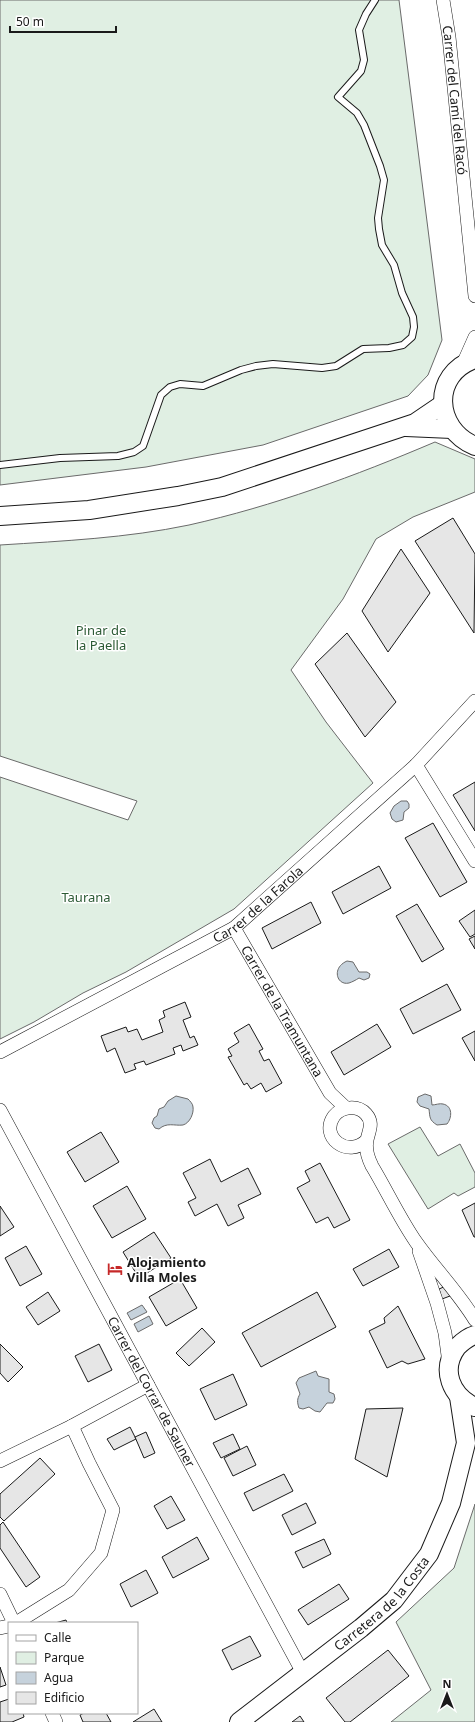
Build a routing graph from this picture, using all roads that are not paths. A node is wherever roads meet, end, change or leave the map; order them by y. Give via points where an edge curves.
1 (375, 0) edge
2 (443, 0) edge
3 (475, 296) edge
4 (475, 337) edge
5 (469, 362) edge
6 (443, 404) junction
7 (409, 425) junction
8 (452, 429) junction
9 (475, 446) edge
10 (0, 465) edge
11 (0, 516) edge
12 (475, 702) edge
13 (416, 765) junction
14 (475, 861) edge
15 (234, 928) junction
16 (0, 1052) edge
17 (0, 1110) edge
18 (341, 1111) junction
19 (367, 1140) junction
20 (350, 1148) junction
21 (368, 1158) junction
22 (416, 1242) junction
23 (461, 1298) junction
24 (475, 1300) edge
25 (475, 1320) edge
26 (475, 1335) edge
27 (449, 1363) junction
28 (148, 1385) junction
29 (459, 1397) junction
30 (475, 1407) edge
31 (72, 1426) junction
32 (470, 1438) edge
33 (0, 1461) edge
34 (0, 1594) edge
35 (14, 1622) edge
36 (17, 1622) edge
37 (302, 1673) junction
38 (239, 1722) edge

1 - 10 lane via 359,30 364,60 361,71 338,97 357,113 380,166 384,180 378,218 379,229 382,244 394,265 413,316 412,337 403,344 389,348 363,349 336,366 256,366 203,386 180,384 170,387 161,395 143,446 134,452 118,456 60,458
2 - 3 street, Carrer del Camí del Racó
4 - 5 street
5 - 6 street via 448,381
6 - 7 street
6 - 8 street via 445,417
7 - 8 street
7 - 11 street via 222,487 89,510
8 - 9 street via 466,442
12 - 13 street, Carrer de la Farola
13 - 14 street
13 - 15 street, Carrer de la Farola
15 - 16 street, Carrer de la Farola
15 - 18 street, Carrer de la Tramuntana
17 - 28 street, Carrer del Corrar de Sauner
18 - 19 street via 353,1108 360,1110 370,1120
18 - 20 street via 330,1127 331,1133 338,1144
19 - 20 street
19 - 21 street
20 - 21 street
21 - 22 street
22 - 23 street
22 - 27 street via 446,1333
23 - 24 street
23 - 25 street
26 - 27 street via 461,1342
27 - 29 street via 452,1387
28 - 31 street
28 - 37 street, Carrer del Corrar de Sauner
29 - 30 street
29 - 32 street
31 - 33 street
31 - 36 street via 113,1510 101,1553 69,1590
32 - 37 street, Carretera de la Costa via 451,1503 430,1554 394,1600
34 - 35 street
37 - 38 street, Carretera de la Costa

